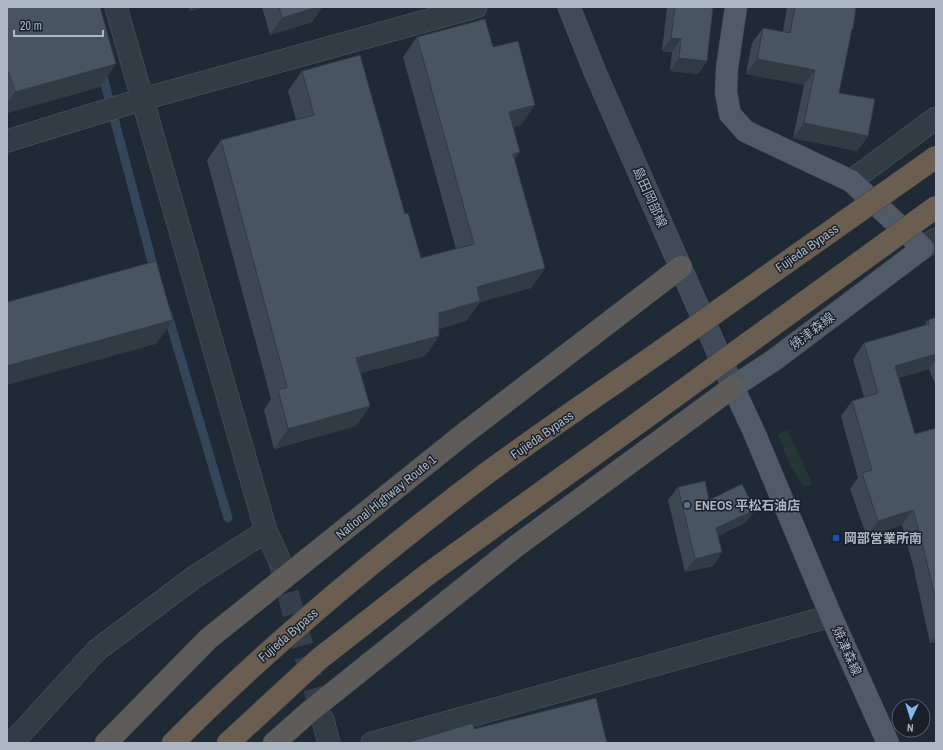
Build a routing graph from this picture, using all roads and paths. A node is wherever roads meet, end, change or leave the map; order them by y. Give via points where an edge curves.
1 (116, 7) edge
2 (476, 7) edge
3 (569, 7) edge
4 (736, 7) edge
5 (143, 99) junction
6 (936, 118) edge
7 (7, 141) edge
8 (936, 157) edge
9 (851, 181) junction
10 (936, 207) edge
11 (929, 243) edge
12 (681, 268) junction
13 (733, 387) junction
14 (266, 531) junction
15 (279, 559) tunnel mouth
16 (831, 616) junction
17 (323, 720) tunnel mouth
18 (12, 743) edge
19 (106, 743) edge
20 (173, 743) edge
21 (228, 743) edge
22 (274, 743) edge
23 (329, 743) edge
24 (372, 743) edge
25 (888, 743) edge

1 - 5 street
2 - 5 street
3 - 12 main road, 島田岡部線
4 - 9 main road, 焼津森線 via 727,68 726,92 730,114 745,131
5 - 7 street
5 - 14 street
6 - 9 street
8 - 20 highway, Fujieda Bypass, bridge via 484,476 354,577 280,641
9 - 11 main road, 焼津森線
10 - 21 highway, bridge via 428,574 319,659
11 - 13 main road, 焼津森線 via 774,360
12 - 13 main road, 島田岡部線
12 - 19 highway, National Highway Route 1 via 465,433 208,640
13 - 16 main road, 焼津森線
13 - 22 highway via 515,547 308,712
14 - 15 street
14 - 18 street via 193,578 97,650
16 - 24 street
16 - 25 main road, 焼津森線
17 - 23 street

